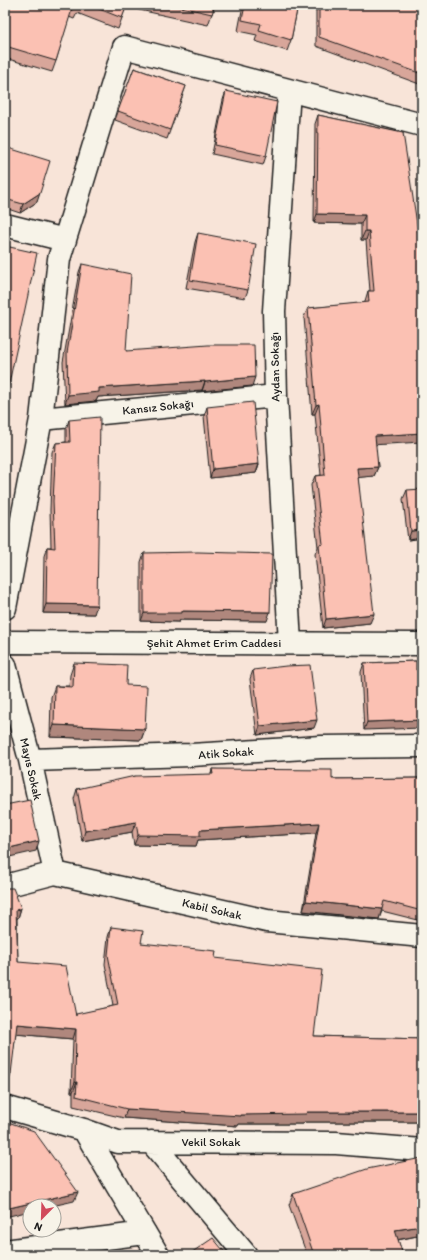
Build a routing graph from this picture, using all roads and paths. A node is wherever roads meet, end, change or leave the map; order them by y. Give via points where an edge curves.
1 (289, 91) junction
2 (422, 125) edge
3 (5, 225) edge
4 (65, 240) junction
5 (276, 396) junction
6 (40, 419) junction
7 (5, 608) edge
8 (5, 642) edge
9 (290, 643) junction
10 (422, 644) edge
11 (5, 665) edge
12 (422, 746) edge
13 (30, 760) junction
14 (55, 873) junction
15 (5, 886) edge
16 (422, 936) edge
17 (5, 1107) edge
18 (84, 1130) junction
19 (151, 1142) junction
20 (422, 1150) edge
21 (145, 1233) junction
22 (5, 1251) edge
23 (158, 1255) edge
24 (246, 1255) edge

1 - 2 street
1 - 4 street via 124,47
1 - 5 street, Aydan Sokağı via 274,311
3 - 4 street
4 - 6 street via 59,259
5 - 6 street, Kansız Sokağı
5 - 9 street, Aydan Sokağı
6 - 7 street
8 - 9 street, Şehit Ahmet Erim Caddesi
9 - 10 street, Şehit Ahmet Erim Caddesi
11 - 13 street, Mayıs Sokak
12 - 13 street, Atik Sokak via 321,747 191,755
13 - 14 street, Mayıs Sokak
14 - 15 street, Kabil Sokak
14 - 16 street, Kabil Sokak via 267,921
17 - 18 street, Vekil Sokak
18 - 19 street, Vekil Sokak via 118,1142
18 - 21 street
19 - 20 street, Vekil Sokak via 336,1143
19 - 24 street
21 - 22 street
21 - 23 street

